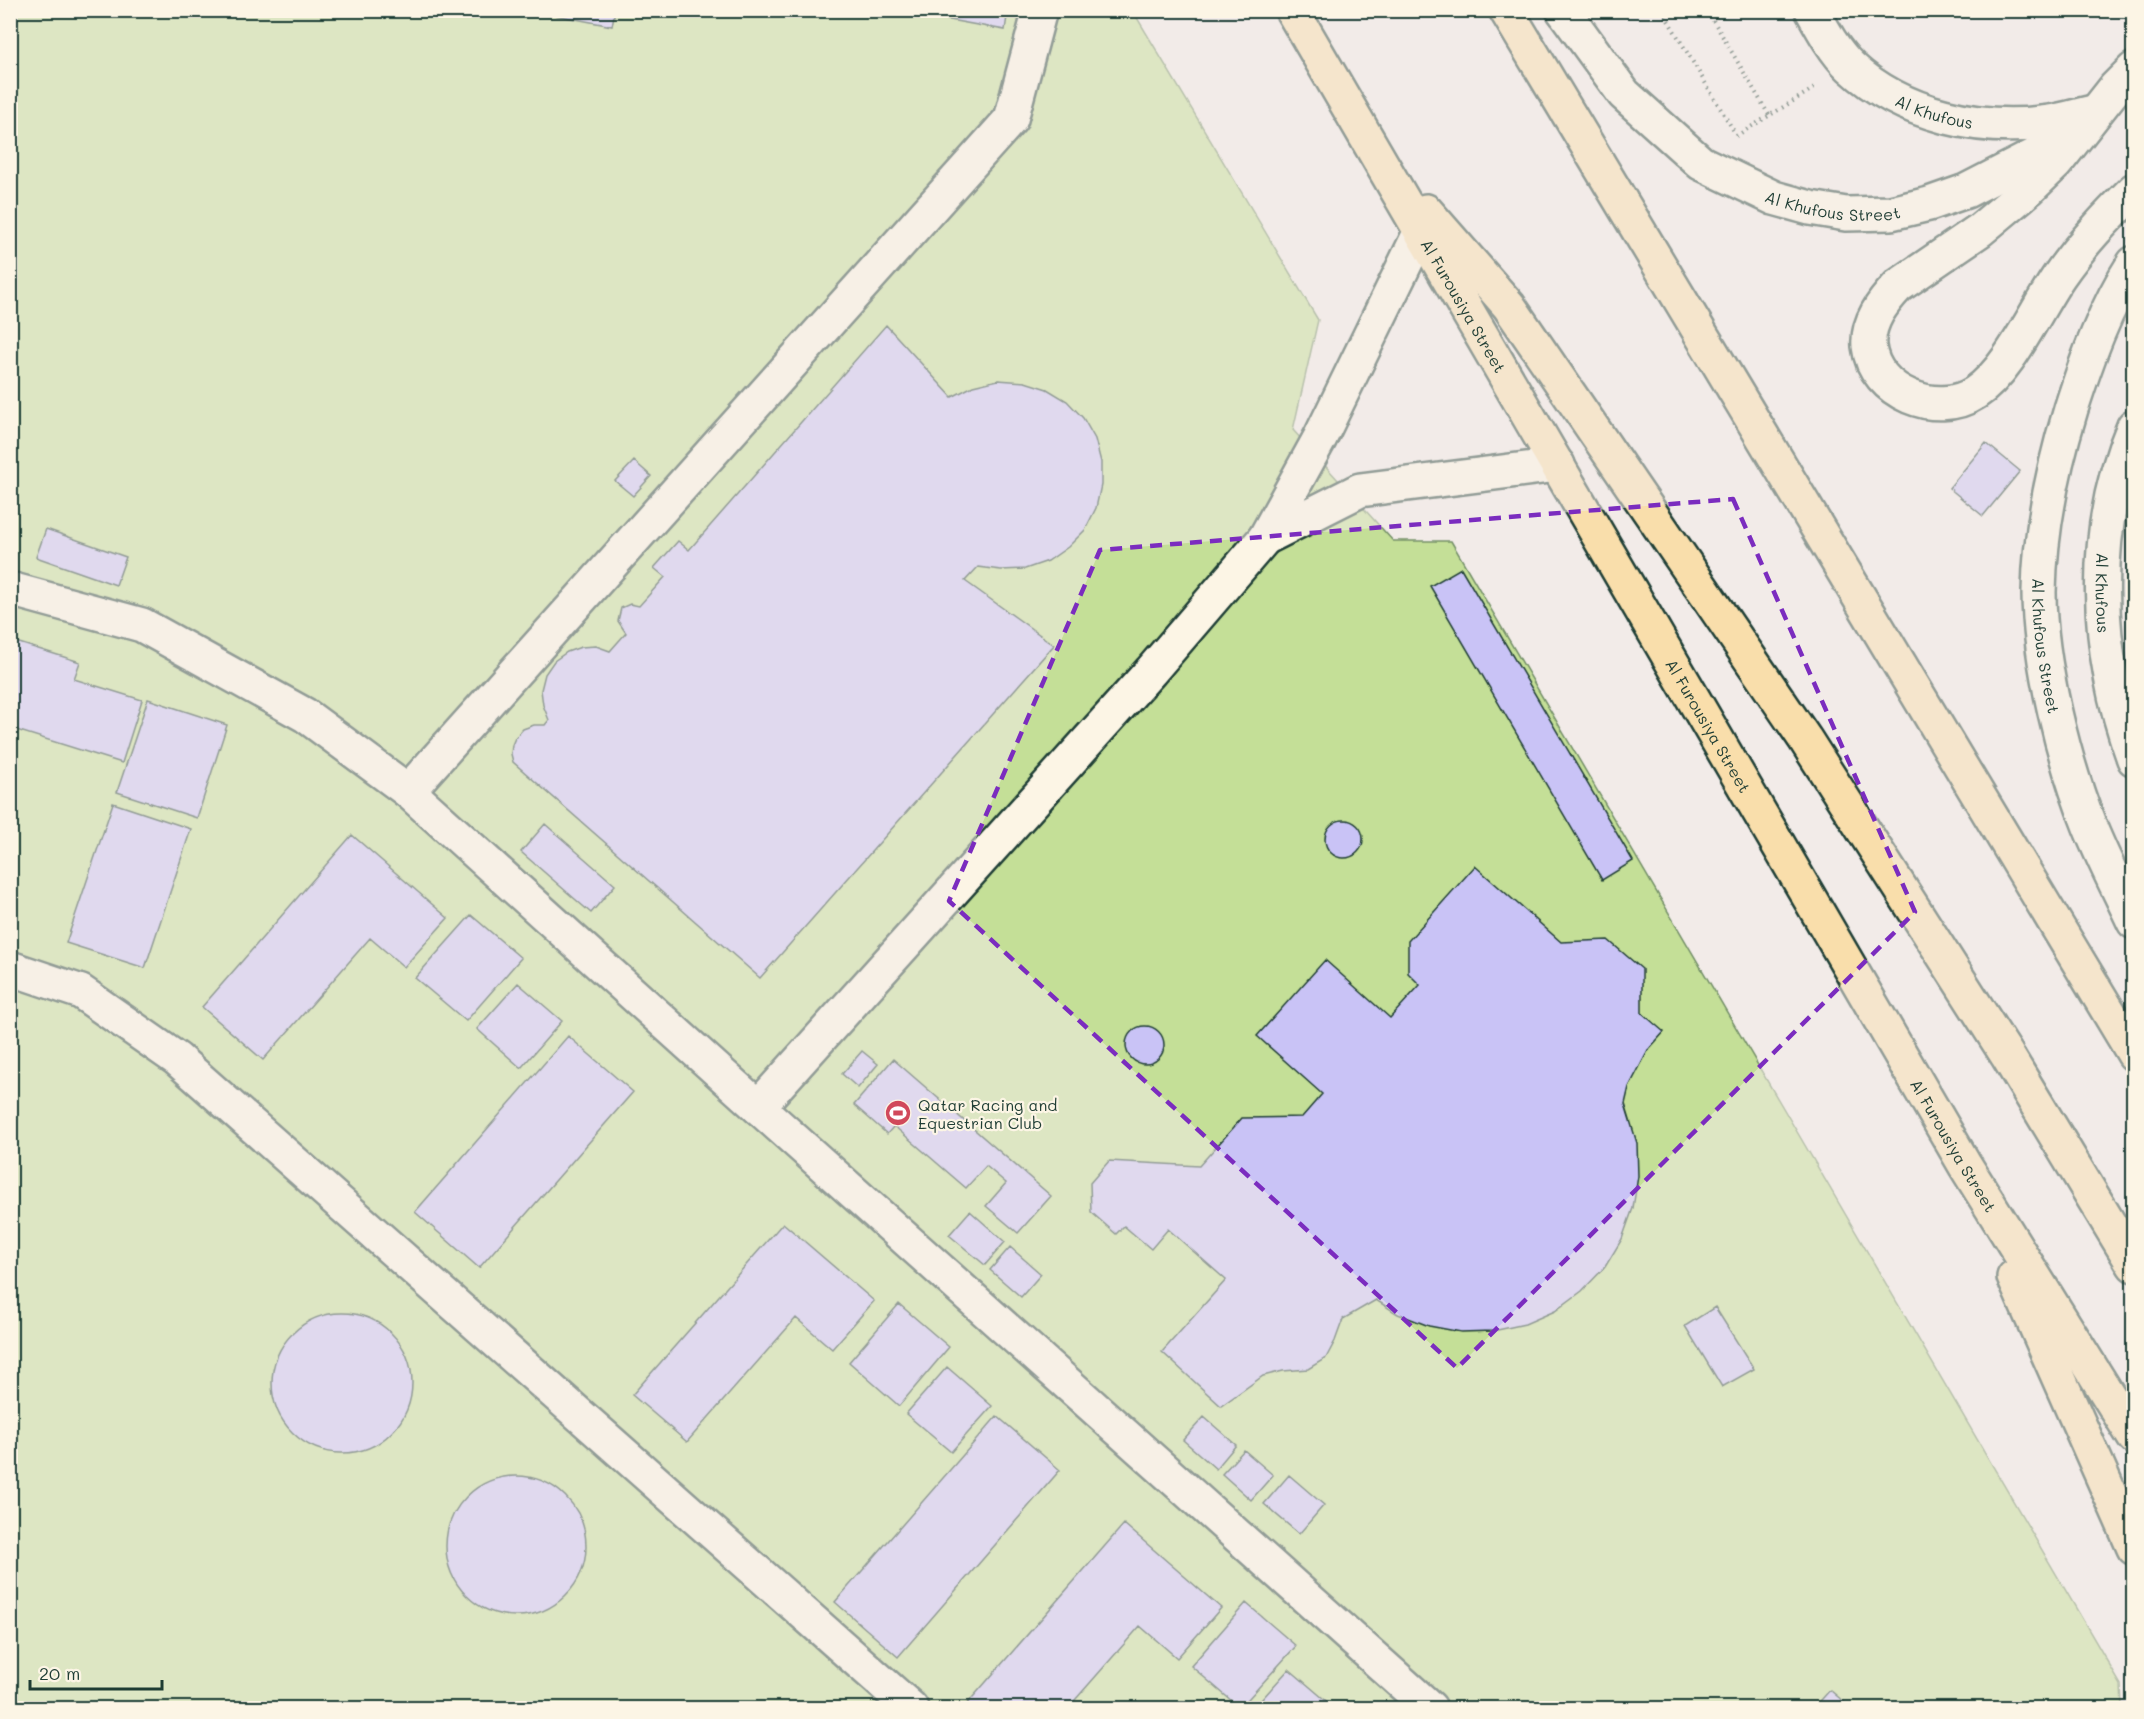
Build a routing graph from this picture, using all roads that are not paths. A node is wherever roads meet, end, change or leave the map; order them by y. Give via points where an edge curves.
1 (1040, 10) edge
2 (1292, 10) edge
3 (1506, 10) edge
4 (1563, 10) edge
5 (1812, 10) edge
6 (2133, 69) edge
7 (2089, 122) junction
8 (1374, 151) junction
9 (2133, 190) edge
10 (1421, 231) junction
11 (2133, 263) edge
12 (2133, 426) edge
13 (1558, 465) junction
14 (1265, 538) junction
15 (10, 589) edge
16 (2133, 759) edge
17 (408, 791) junction
18 (2133, 922) edge
19 (10, 968) edge
20 (2133, 1054) edge
21 (758, 1107) junction
22 (1965, 1165) junction
23 (2133, 1265) edge
24 (2133, 1437) edge
25 (2133, 1548) edge
26 (911, 1708) edge
27 (1430, 1708) edge

1 - 17 street via 1011,119
2 - 8 highway, Al Furousiya Street
3 - 20 highway
4 - 7 street, Al Khufous Street via 1624,94 1701,163 1774,198 1810,208 1869,214 1929,204 1965,191
5 - 7 street, Al Khufous via 1850,66 1880,89 1912,105 1995,125
6 - 7 street, Al Khufous Street
7 - 9 street via 2030,189 1887,297 1871,328 1869,345 1884,377 1910,398 1925,402 1942,404 1976,393 1999,372 2085,241
8 - 10 highway, Al Furousiya Street
8 - 23 highway via 1509,306 1798,730 2007,1054
10 - 13 highway, Al Furousiya Street
10 - 14 street via 1320,438
11 - 18 street, Al Khufous Street via 2089,351 2059,450 2043,532 2039,593 2045,664 2064,746 2090,826
12 - 16 street, Al Khufous via 2107,515 2103,558 2105,646 2114,696
13 - 14 street via 1360,490
13 - 22 highway, Al Furousiya Street
14 - 21 street via 1151,671
15 - 17 street via 142,625 305,714
17 - 21 street
19 - 26 street via 81,992 177,1059
21 - 27 street
22 - 24 highway, Al Furousiya Street
22 - 25 highway

